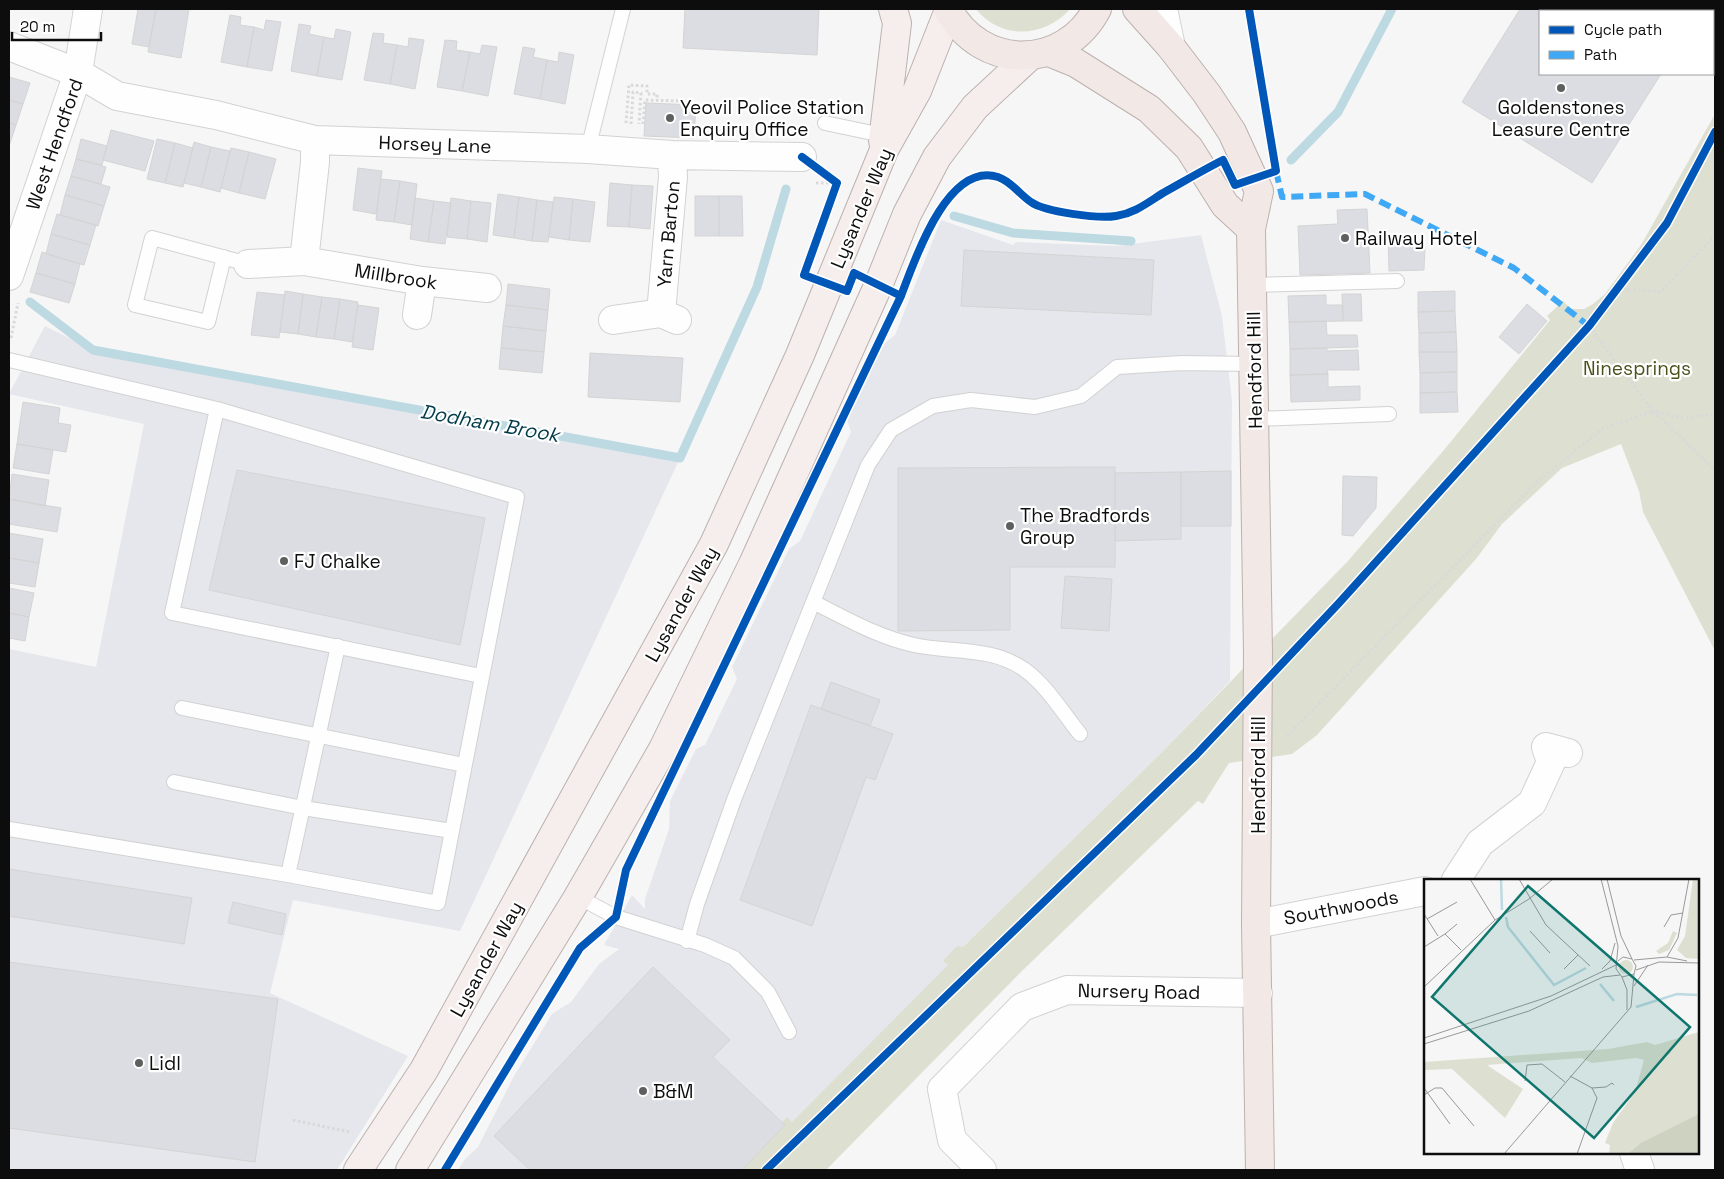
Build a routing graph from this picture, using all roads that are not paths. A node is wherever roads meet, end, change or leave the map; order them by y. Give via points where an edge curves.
1 (88, 9) edge
2 (623, 9) edge
3 (893, 9) edge
4 (1097, 9) edge
5 (1137, 9) edge
6 (1163, 9) edge
7 (948, 10) edge
8 (9, 46) edge
9 (1171, 46) junction
10 (1040, 54) junction
11 (78, 72) junction
12 (825, 123) dead end
13 (315, 140) junction
14 (883, 142) junction
15 (588, 150) junction
16 (672, 155) junction
17 (805, 170) road end
18 (1251, 229) junction
19 (236, 261) junction
20 (304, 261) junction
21 (9, 276) edge
22 (422, 281) junction
23 (1397, 281) dead end
24 (1252, 285) junction
25 (487, 288) dead end
26 (417, 315) dead end
27 (613, 320) dead end
28 (9, 360) edge
29 (1254, 364) junction
30 (217, 409) junction
31 (1389, 414) dead end
32 (1254, 420) junction
33 (815, 603) junction
34 (338, 646) junction
35 (481, 676) junction
36 (182, 708) dead end
37 (1080, 734) dead end
38 (318, 735) junction
39 (1568, 753) dead end
40 (464, 764) junction
41 (174, 782) dead end
42 (302, 808) junction
43 (9, 829) edge
44 (452, 832) junction
45 (288, 874) junction
46 (1457, 879) edge
47 (1424, 891) edge
48 (578, 897) junction
49 (1256, 924) junction
50 (687, 941) junction
51 (1258, 993) junction
52 (789, 1032) dead end
53 (1634, 1154) edge
54 (358, 1170) edge
55 (410, 1170) edge
56 (982, 1170) edge
57 (1260, 1170) edge
58 (1640, 1170) edge

1 - 11 street, West Hendford
2 - 15 lane
3 - 14 main road via 897,22
4 - 10 highway via 1072,40
5 - 9 highway, Hendford Hill
6 - 9 street
7 - 10 highway via 960,27 991,50 1011,55
7 - 14 main road, Lysander Way via 917,91
8 - 11 street, Horsey Lane
9 - 18 highway, Hendford Hill via 1232,132 1255,178 1259,191
10 - 18 highway via 1076,63 1149,109 1189,148 1225,205
10 - 48 main road via 975,107 937,157 907,214 754,562 694,686 663,749
11 - 13 street, Horsey Lane via 117,96 216,115
11 - 21 street, West Hendford
12 - 14 lane
13 - 15 street, Horsey Lane
13 - 20 street
14 - 54 main road, Lysander Way via 800,355 714,544 424,1070
15 - 16 street, Horsey Lane
16 - 17 street, Horsey Lane
16 - 27 street, Yarn Barton via 669,316
18 - 24 highway, Hendford Hill
19 - 19 lane via 152,238 135,305 208,322
19 - 20 street, Millbrook
20 - 22 street, Millbrook
22 - 25 street, Millbrook
22 - 26 street
23 - 24 lane
24 - 29 highway, Hendford Hill
28 - 30 lane
29 - 32 highway, Hendford Hill
29 - 33 lane via 1184,363 1117,367 1081,396 1035,407 971,400 933,406 890,430 868,466
30 - 34 lane via 172,613
30 - 35 lane via 517,497
31 - 32 lane
32 - 49 highway, Hendford Hill via 1258,652 1271,737
33 - 37 lane via 880,635 915,645 998,657 1025,670
33 - 50 lane via 735,797
34 - 35 lane
34 - 38 lane
35 - 40 lane
36 - 38 lane
38 - 40 lane
38 - 42 lane
39 - 46 street via 1546,747 1551,762 1532,803 1480,843
40 - 44 lane
41 - 42 lane
42 - 44 lane
42 - 45 lane
43 - 45 lane
44 - 45 lane via 438,904
47 - 49 street, Southwoods
48 - 50 lane via 616,917
48 - 55 main road
49 - 51 highway, Hendford Hill
50 - 52 lane via 734,958 768,992
51 - 56 street, Nursery Road via 1067,990 1022,1007 942,1089 952,1140
51 - 57 highway, Hendford Hill
53 - 58 street

